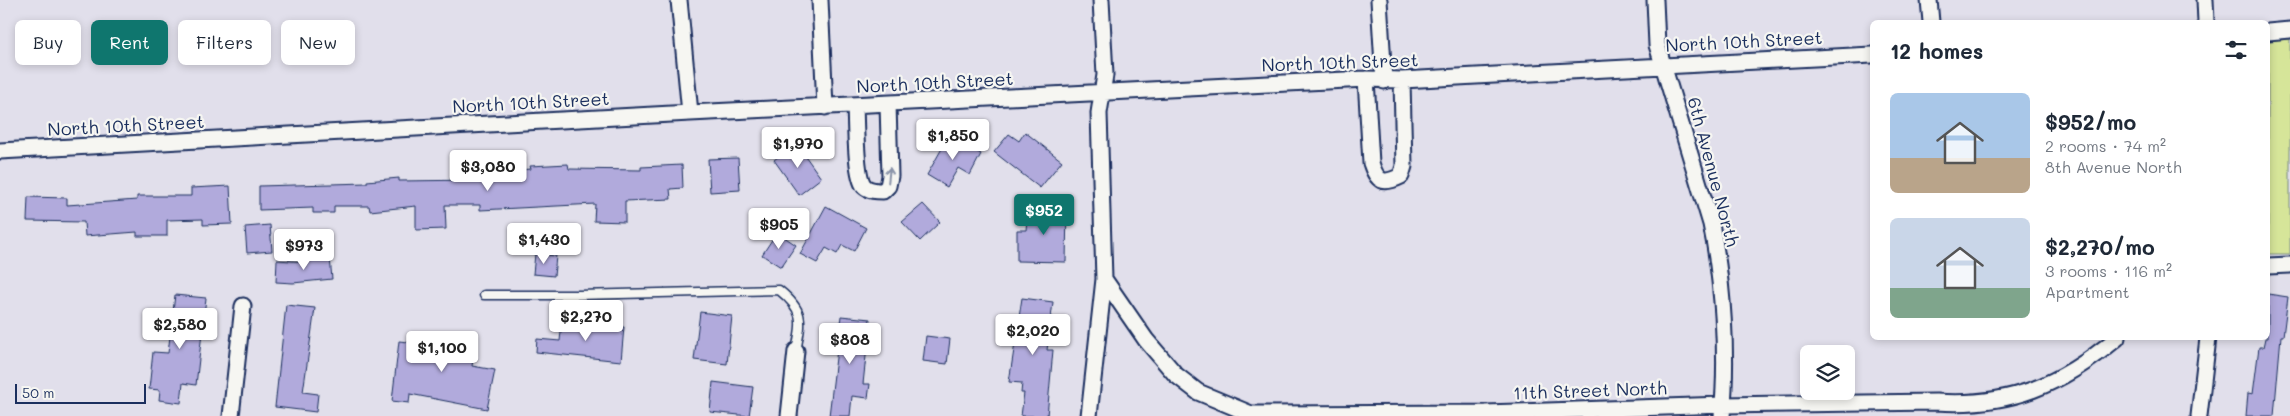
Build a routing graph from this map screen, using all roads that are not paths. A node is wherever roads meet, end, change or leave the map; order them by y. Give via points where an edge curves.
1 (678, 0) edge
2 (820, 0) edge
3 (1101, 0) edge
4 (1379, 0) edge
5 (1655, 0) edge
6 (1929, 0) edge
7 (2205, 0) edge
8 (1931, 20) edge
9 (2206, 20) edge
10 (2290, 30) edge
11 (2270, 32) edge
12 (1870, 55) edge
13 (1662, 65) junction
14 (1366, 79) junction
15 (1402, 80) junction
16 (1384, 81) junction
17 (1102, 93) junction
18 (888, 104) junction
19 (855, 106) junction
20 (825, 107) junction
21 (690, 113) junction
22 (0, 151) edge
23 (2290, 265) edge
24 (2270, 266) edge
25 (1104, 279) junction
26 (484, 295) dead end
27 (243, 306) dead end
28 (2115, 340) edge
29 (2208, 340) edge
30 (796, 351) joint
31 (1961, 410) edge
32 (1722, 411) edge
33 (1484, 414) edge
34 (1251, 415) edge
35 (231, 416) edge
36 (789, 416) edge
37 (1089, 416) edge
38 (2199, 416) edge

1 - 21 street
2 - 20 street
3 - 17 street via 1105,75
4 - 16 street
5 - 13 street, 6th Avenue North via 1657,45
6 - 8 street
7 - 9 street
10 - 11 street
12 - 13 street, North 10th Street
13 - 15 street, North 10th Street
13 - 32 street, 6th Avenue North via 1717,253 1723,356
14 - 15 street via 1371,163 1375,176 1382,181 1392,181 1401,176 1404,166
14 - 16 street, North 10th Street
14 - 17 street, North 10th Street
15 - 16 street, North 10th Street
17 - 18 street, North 10th Street
17 - 25 street via 1099,113
18 - 19 street, North 10th Street
19 -> 18 street via 859,174 864,186 872,191 883,191 890,176
19 - 20 street, North 10th Street
20 - 21 street, North 10th Street
21 - 22 street, North 10th Street
23 - 24 street
25 - 34 street, 11th Street North via 1146,340 1176,375 1198,392
25 - 37 street
26 - 30 lane via 779,290 794,302 801,322
27 - 35 street
28 - 31 street, 11th Street North via 2051,383
29 - 38 street
30 - 36 street
31 - 32 street, 11th Street North via 1936,402
32 - 33 street, 11th Street North
33 - 34 street, 11th Street North

